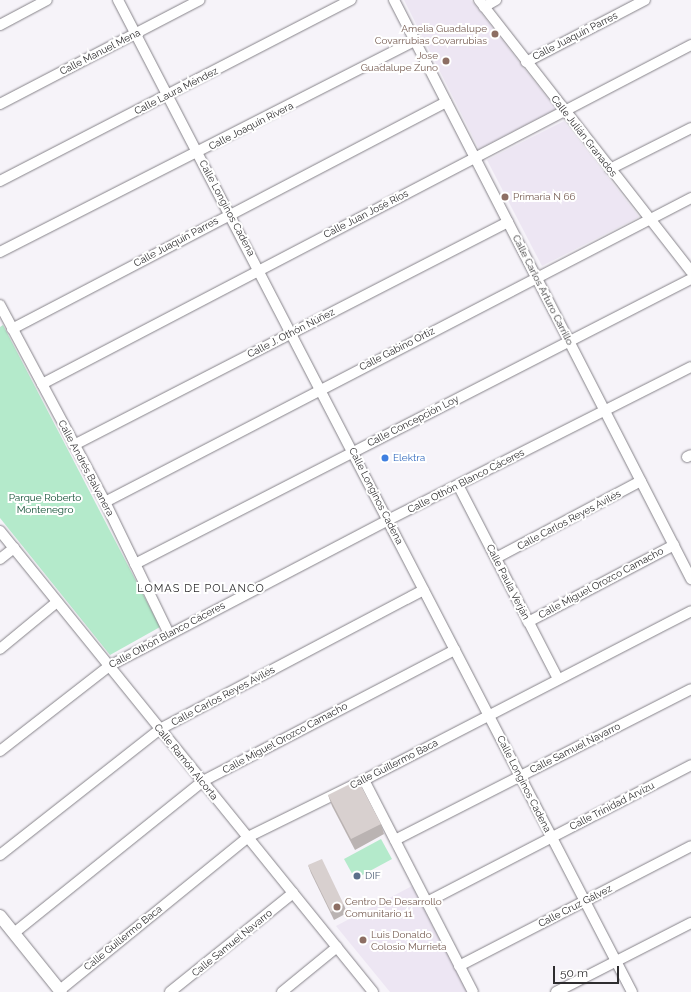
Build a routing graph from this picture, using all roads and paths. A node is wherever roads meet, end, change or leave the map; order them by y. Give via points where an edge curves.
1 (47, 0) edge
2 (118, 0) edge
3 (200, 0) edge
4 (351, 0) edge
5 (394, 0) edge
6 (496, 0) edge
7 (645, 0) edge
8 (481, 3) edge
9 (0, 24) edge
10 (135, 34) junction
11 (415, 41) junction
12 (691, 45) edge
13 (526, 62) junction
14 (169, 95) junction
15 (446, 102) junction
16 (0, 104) edge
17 (564, 111) junction
18 (691, 128) edge
19 (198, 152) junction
20 (475, 158) junction
21 (610, 169) junction
22 (0, 181) edge
23 (691, 198) edge
24 (230, 213) junction
25 (650, 219) junction
26 (508, 222) junction
27 (0, 252) edge
28 (259, 269) junction
29 (691, 271) edge
30 (537, 278) junction
31 (691, 279) edge
32 (0, 304) edge
33 (12, 329) junction
34 (292, 333) junction
35 (569, 342) junction
36 (691, 367) edge
37 (42, 384) junction
38 (321, 389) junction
39 (605, 410) junction
40 (74, 445) junction
41 (354, 452) junction
42 (642, 481) junction
43 (458, 485) junction
44 (104, 502) junction
45 (388, 520) junction
46 (0, 531) edge
47 (674, 545) junction
48 (14, 548) junction
49 (496, 558) junction
50 (0, 559) edge
51 (135, 564) junction
52 (691, 579) edge
53 (424, 590) junction
54 (58, 602) junction
55 (691, 610) edge
56 (528, 622) junction
57 (169, 634) junction
58 (0, 649) edge
59 (455, 650) junction
60 (109, 666) junction
61 (558, 679) junction
62 (691, 689) edge
63 (489, 715) junction
64 (160, 729) junction
65 (0, 751) edge
66 (691, 765) edge
67 (520, 776) junction
68 (364, 780) junction
69 (203, 781) junction
70 (248, 837) junction
71 (551, 837) junction
72 (394, 840) junction
73 (691, 846) edge
74 (0, 855) edge
75 (293, 893) junction
76 (585, 901) junction
77 (426, 902) junction
78 (0, 916) edge
79 (691, 923) edge
80 (14, 933) junction
81 (337, 947) junction
82 (616, 962) junction
83 (459, 966) junction
84 (60, 991) edge
85 (170, 992) edge
86 (282, 992) edge
87 (373, 992) edge
88 (473, 992) edge
89 (556, 992) edge
90 (632, 992) edge

1 - 9 street
2 - 10 street, Calle Longinos Cadena
3 - 10 street, Calle Manuel Mena
4 - 14 street, Calle Laura Méndez
5 - 11 street, Calle Carlos Arturo Carrillo
6 - 8 street
7 - 13 street, Calle Juaquín Parres
8 - 13 street, Calle Julián Granados
10 - 14 street, Calle Longinos Cadena
10 - 16 street, Calle Manuel Mena
11 - 15 street, Calle Carlos Arturo Carrillo
11 - 19 street, Calle Joaquín Rivera
12 - 17 street, Calle Juan José Ríos
13 - 17 street, Calle Julián Granados
14 - 19 street, Calle Longinos Cadena
14 - 22 street, Calle Laura Méndez
15 - 20 street, Calle Carlos Arturo Carrillo
15 - 24 street, Calle Juaquín Parres
17 - 20 street, Calle Juan José Ríos
17 - 21 street, Calle Julián Granados
18 - 21 street
19 - 24 street, Calle Longinos Cadena
19 - 27 street, Calle Joaquín Rivera
20 - 26 street, Calle Carlos Arturo Carrillo
20 - 28 street, Calle Juan José Ríos
21 - 25 street, Calle Julián Granados
23 - 25 street, Calle Gabino Ortiz
24 - 28 street, Calle Longinos Cadena
24 - 33 street, Calle Juaquín Parres
25 - 29 street, Calle Julián Granados
25 - 30 street, Calle Gabino Ortiz
26 - 30 street, Calle Carlos Arturo Carrillo
26 - 34 street, Calle J. Othón Núñez
28 - 34 street, Calle Longinos Cadena
28 - 37 street, Calle Juan José Ríos
30 - 35 street, Calle Carlos Arturo Carrillo
30 - 38 street, Calle Gabino Ortiz
31 - 35 street, Calle Concepción Loy
32 - 33 street, Calle Andrés Balvanera
33 - 37 street, Calle Andrés Balvanera
34 - 38 street, Calle Longinos Cadena
34 - 40 street, Calle J. Othón Núñez
35 - 39 street, Calle Carlos Arturo Carrillo
35 - 41 street, Calle Concepción Loy
36 - 39 street, Calle Othón Blanco Cáceres
37 - 40 street, Calle Andrés Balvanera
38 - 41 street, Calle Longinos Cadena
38 - 44 street, Calle Gabino Ortiz
39 - 42 street, Calle Carlos Arturo Carrillo
39 - 43 street, Calle Othón Blanco Cáceres
40 - 44 street, Calle Andrés Balvanera
41 - 45 street, Calle Longinos Cadena
41 - 51 street, Calle Concepción Loy
42 - 47 street, Calle Carlos Arturo Carrillo
42 - 49 street, Calle Carlos Reyes Avilés
43 - 45 street, Calle Othón Blanco Cáceres
43 - 49 street, Calle Paula Verján
44 - 51 street, Calle Andrés Balvanera
45 - 53 street, Calle Longinos Cadena
45 - 57 street, Calle Othón Blanco Cáceres
46 - 48 street, Calle Ramón Alcorta
47 - 52 street, Calle Carlos Arturo Carrillo
47 - 56 street, Calle Miguel Orozco Camacho
48 - 50 street
48 - 54 street, Calle Ramón Alcorta
49 - 56 street, Calle Paula Verján
51 - 57 street, Calle Andrés Balvanera
53 - 59 street, Calle Longinos Cadena
53 - 64 street, Calle Carlos Reyes Avilés
54 - 58 street
54 - 60 street, Calle Ramón Alcorta
55 - 61 street, Calle Guillermo Baca
56 - 61 street, Calle Paula Verján
57 - 60 street, Calle Othón Blanco Cáceres
59 - 63 street, Calle Longinos Cadena
59 - 69 street, Calle Miguel Orozco Camacho
60 - 64 street, Calle Ramón Alcorta
60 - 65 street, Calle Othón Blanco Cáceres
61 - 63 street, Calle Guillermo Baca
62 - 67 street, Calle Samuel Navarro
63 - 67 street, Calle Longinos Cadena
63 - 68 street, Calle Guillermo Baca
64 - 69 street, Calle Ramón Alcorta
64 - 74 street, Calle Carlos Reyes Avilés
66 - 71 street, Calle Trinidad Arvizu
67 - 71 street, Calle Longinos Cadena
67 - 72 street, Calle Samuel Navarro
68 - 70 street, Calle Guillermo Baca
68 - 72 street
69 - 70 street, Calle Ramón Alcorta
69 - 80 street, Calle Miguel Orozco Camacho
70 - 75 street, Calle Ramón Alcorta
70 - 84 street, Calle Guillermo Baca
71 - 76 street, Calle Longinos Cadena
71 - 77 street, Calle Trinidad Arvizu
72 - 77 street
73 - 76 street, Calle Cruz Gálvez
75 - 81 street, Calle Ramón Alcorta
75 - 85 street, Calle Samuel Navarro
76 - 82 street, Calle Longinos Cadena
76 - 83 street, Calle Cruz Gálvez
77 - 83 street
78 - 80 street
79 - 82 street
80 - 84 street
81 - 86 street
81 - 87 street, Calle Ramón Alcorta
82 - 89 street
82 - 90 street, Calle Longinos Cadena
83 - 88 street

